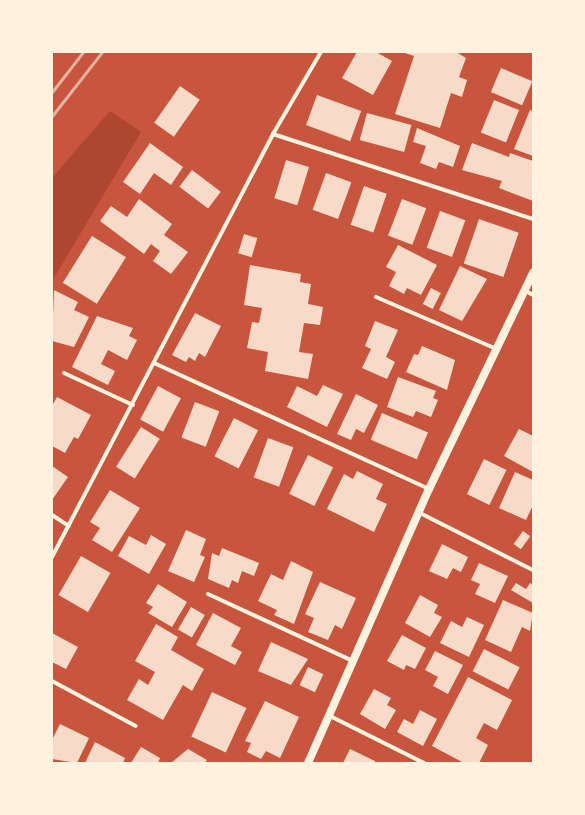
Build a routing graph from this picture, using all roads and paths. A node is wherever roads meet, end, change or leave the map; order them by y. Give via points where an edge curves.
1 (321, 52) edge
2 (273, 134) junction
3 (533, 219) edge
4 (533, 273) edge
5 (530, 293) edge
6 (376, 297) dead end
7 (497, 349) junction
8 (154, 363) junction
9 (64, 373) dead end
10 (133, 405) junction
11 (429, 489) junction
12 (420, 513) junction
13 (52, 515) edge
14 (69, 526) junction
15 (52, 557) edge
16 (533, 570) edge
17 (208, 594) dead end
18 (351, 660) junction
19 (52, 681) edge
20 (328, 714) junction
21 (136, 726) dead end
22 (308, 763) edge
23 (424, 763) edge

1 - 2 street
2 - 3 street
2 - 8 street
4 - 5 main road
5 - 7 main road
6 - 7 street
7 - 11 main road
8 - 10 street
8 - 11 street
9 - 10 street
10 - 14 street
11 - 12 main road
12 - 16 street
12 - 18 main road
13 - 14 street
14 - 15 street
17 - 18 street
18 - 20 main road
19 - 21 street
20 - 22 main road
20 - 23 street

